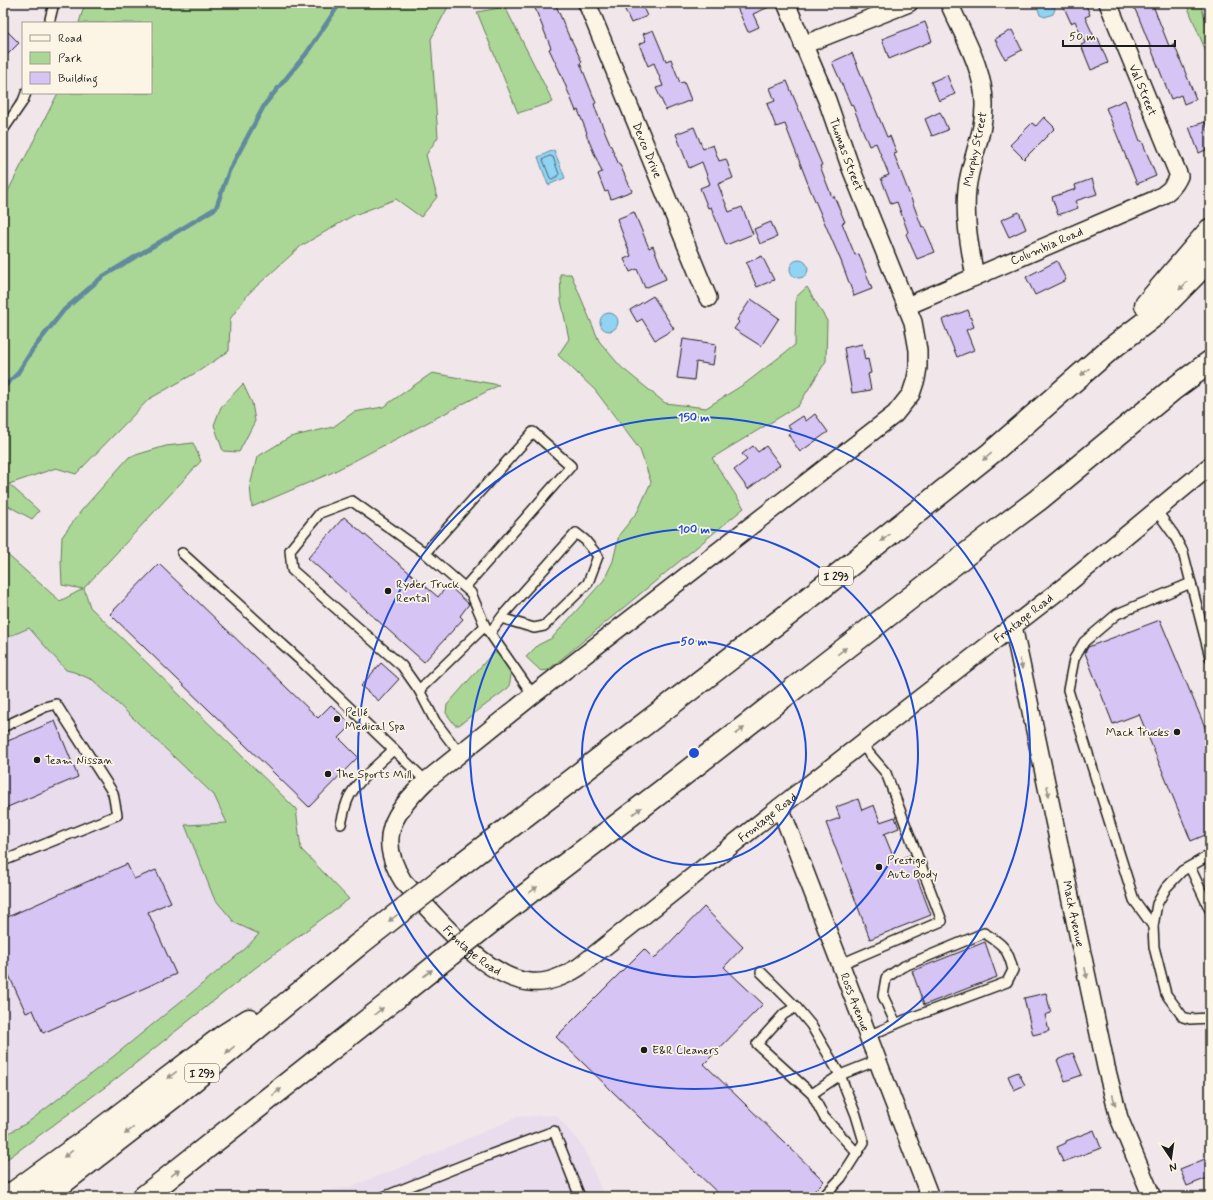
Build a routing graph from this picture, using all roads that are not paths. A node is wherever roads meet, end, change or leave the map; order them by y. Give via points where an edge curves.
1 (54, 3) edge
2 (587, 3) edge
3 (786, 3) edge
4 (909, 3) edge
5 (949, 3) edge
6 (1108, 3) edge
7 (49, 22) edge
8 (803, 44) junction
9 (26, 94) edge
10 (3, 130) edge
11 (1179, 176) joint
12 (1210, 230) edge
13 (1210, 259) edge
14 (975, 277) junction
15 (708, 298) dead end
16 (908, 306) junction
17 (1109, 350) junction
18 (1210, 350) edge
19 (1210, 362) edge
20 (1172, 390) junction
21 (1210, 466) edge
22 (1156, 510) junction
23 (182, 553) dead end
24 (425, 553) junction
25 (1191, 583) junction
26 (465, 587) junction
27 (501, 618) junction
28 (1013, 626) junction
29 (488, 629) junction
30 (1210, 657) edge
31 (419, 690) junction
32 (533, 695) junction
33 (3, 727) edge
34 (861, 744) junction
35 (394, 749) junction
36 (460, 754) junction
37 (426, 781) junction
38 (780, 807) junction
39 (341, 824) dead end
40 (1210, 855) edge
41 (3, 861) edge
42 (1190, 867) junction
43 (1210, 910) edge
44 (1153, 926) junction
45 (841, 964) junction
46 (761, 972) dead end
47 (320, 976) junction
48 (796, 1007) junction
49 (1210, 1018) edge
50 (896, 1024) junction
51 (868, 1036) junction
52 (878, 1060) junction
53 (840, 1075) junction
54 (812, 1094) junction
55 (857, 1153) junction
56 (8, 1197) edge
57 (44, 1197) edge
58 (144, 1197) edge
59 (383, 1197) edge
60 (580, 1197) edge
61 (822, 1197) edge
62 (930, 1197) edge
63 (1152, 1197) edge

1 - 7 lane
2 - 15 street, Devco Drive
3 - 8 street, Thomas Street
4 - 8 street
5 - 14 street, Murphy Street via 977,68 984,103 981,132 967,188 966,223
6 - 11 street, Val Street
8 - 16 street, Thomas Street
9 - 10 lane
11 - 14 street, Columbia Road via 1167,192 1154,200
12 - 17 highway
13 -> 17 highway, I 293 via 1155,314
14 - 16 street, Columbia Road
16 - 32 street, Frontage Road via 916,336 918,367 911,394 895,414
17 -> 47 highway, I 293, bridge via 979,463 790,613 446,876
18 - 20 highway
19 - 20 highway
58 -> 20 highway, bridge via 502,913 1038,500
21 - 22 street, Frontage Road
22 - 25 lane via 1178,542
22 - 28 street, Frontage Road via 1066,586
23 - 35 lane
24 - 26 lane
24 - 26 lane via 533,432 571,466
24 - 31 lane via 352,501 320,513 290,550 292,570 402,666
25 - 30 lane
25 - 44 lane via 1117,614 1084,642 1074,659 1068,690 1134,900
26 - 29 lane via 471,593
27 - 27 lane via 576,532 598,556 588,583 544,626 534,628
27 - 29 lane
28 - 34 street, Frontage Road
28 -> 63 street, Mack Avenue via 1106,1067 1119,1118
29 - 31 lane
29 - 32 lane
31 - 36 lane via 435,721
32 - 36 street, Frontage Road
33 - 41 lane via 56,704 113,793 117,815
34 - 38 street, Frontage Road
34 - 45 lane via 886,773 942,921
35 - 37 lane
35 - 39 lane via 351,792
36 - 37 street, Frontage Road
37 - 38 street, Frontage Road via 402,808 391,831 390,848 397,872 455,937 484,962 508,977 531,983 557,978 579,967
38 - 45 street, Ross Avenue
40 - 42 lane
42 - 43 lane
42 - 44 lane via 1182,871 1166,888 1157,904
44 - 49 lane via 1154,947 1166,994 1183,1017
45 - 51 street, Ross Avenue
46 - 48 lane
47 -> 56 highway via 225,1035
47 -> 57 highway, I 293 via 173,1097
48 - 53 lane via 811,1025
48 - 54 lane via 784,1014 757,1044
50 - 50 lane via 1007,982 1013,970 1009,954 999,941 984,934 902,967 886,978 883,996
50 - 51 lane
51 - 52 street, Ross Avenue
52 - 53 lane
52 - 62 street, Ross Avenue
53 - 54 lane
53 - 55 lane via 864,1142
54 - 55 lane via 824,1117
55 - 61 lane via 841,1178
59 - 60 lane via 554,1131

